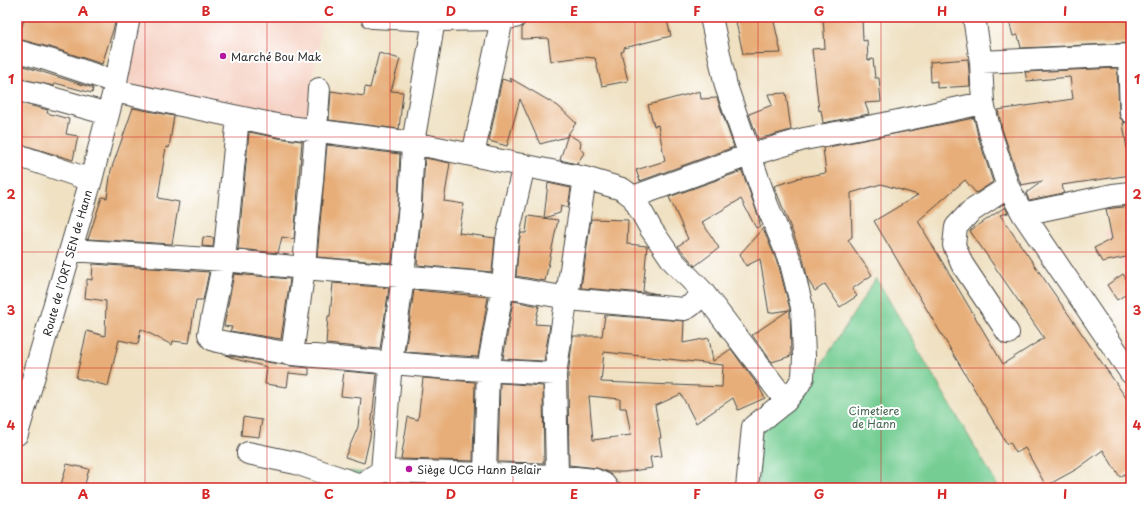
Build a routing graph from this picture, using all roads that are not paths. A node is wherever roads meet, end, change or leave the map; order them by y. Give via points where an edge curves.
1 (129, 17) edge
2 (372, 17) edge
3 (711, 17) edge
4 (974, 17) edge
5 (508, 18) edge
6 (434, 20) junction
7 (17, 51) edge
8 (1130, 55) edge
9 (981, 62) junction
10 (115, 86) junction
11 (318, 89) dead end
12 (17, 90) edge
13 (983, 103) junction
14 (1131, 112) edge
15 (108, 114) junction
16 (238, 118) junction
17 (315, 131) junction
18 (412, 143) junction
19 (749, 154) junction
20 (17, 155) edge
21 (473, 155) junction
22 (524, 166) junction
23 (585, 178) junction
24 (91, 180) junction
25 (1008, 187) junction
26 (1131, 193) edge
27 (633, 197) junction
28 (1023, 214) junction
29 (71, 250) junction
30 (224, 260) junction
31 (304, 268) junction
32 (403, 277) junction
33 (502, 286) junction
34 (702, 291) junction
35 (567, 298) junction
36 (1008, 333) dead end
37 (292, 354) junction
38 (391, 362) junction
39 (488, 370) junction
40 (1131, 373) edge
41 (556, 374) junction
42 (786, 400) junction
43 (17, 434) edge
44 (248, 453) dead end
45 (382, 471) junction
46 (485, 473) junction
47 (557, 476) junction
48 (359, 486) edge
49 (607, 488) edge
50 (747, 488) edge

1 - 10 street, Route de l'ORT SEN de Hann
2 - 6 street
3 - 19 street via 726,86
4 - 9 street
5 - 6 street
5 - 21 street
6 - 18 street
7 - 10 street via 49,60
8 - 9 street
8 - 14 street
9 - 13 street
10 - 15 street, Route de l'ORT SEN de Hann
10 - 16 street
11 - 17 street
12 - 15 street
13 - 19 street via 804,139
13 - 25 street
15 - 24 street, Route de l'ORT SEN de Hann
16 - 17 street
16 - 30 street
17 - 18 street
17 - 31 street
18 - 21 street
18 - 32 street via 410,204
19 - 27 street
19 - 42 street via 791,263 802,307 803,378
20 - 24 street
21 - 22 street
22 - 23 street
22 - 33 street via 507,238
23 - 27 street via 614,186
23 - 35 street
24 - 29 street, Route de l'ORT SEN de Hann
25 - 28 street
25 - 36 street via 970,212 956,227 954,245 962,264
26 - 28 street
27 - 34 street via 673,261
28 - 40 street
29 - 30 street
29 - 43 street, Route de l'ORT SEN de Hann
30 - 31 street
30 - 37 street via 209,334 212,339 217,342
31 - 32 street
31 - 37 street
32 - 33 street
32 - 38 street
33 - 35 street
33 - 39 street
34 - 35 street via 694,304 684,309
34 - 42 street
35 - 41 street
37 - 38 street
38 - 39 street
38 - 45 street
39 - 41 street
39 - 46 street
41 - 47 street
42 - 50 street via 753,427
44 - 48 street via 296,463
45 - 46 street
45 - 48 street
46 - 47 street
47 - 49 street via 595,480

